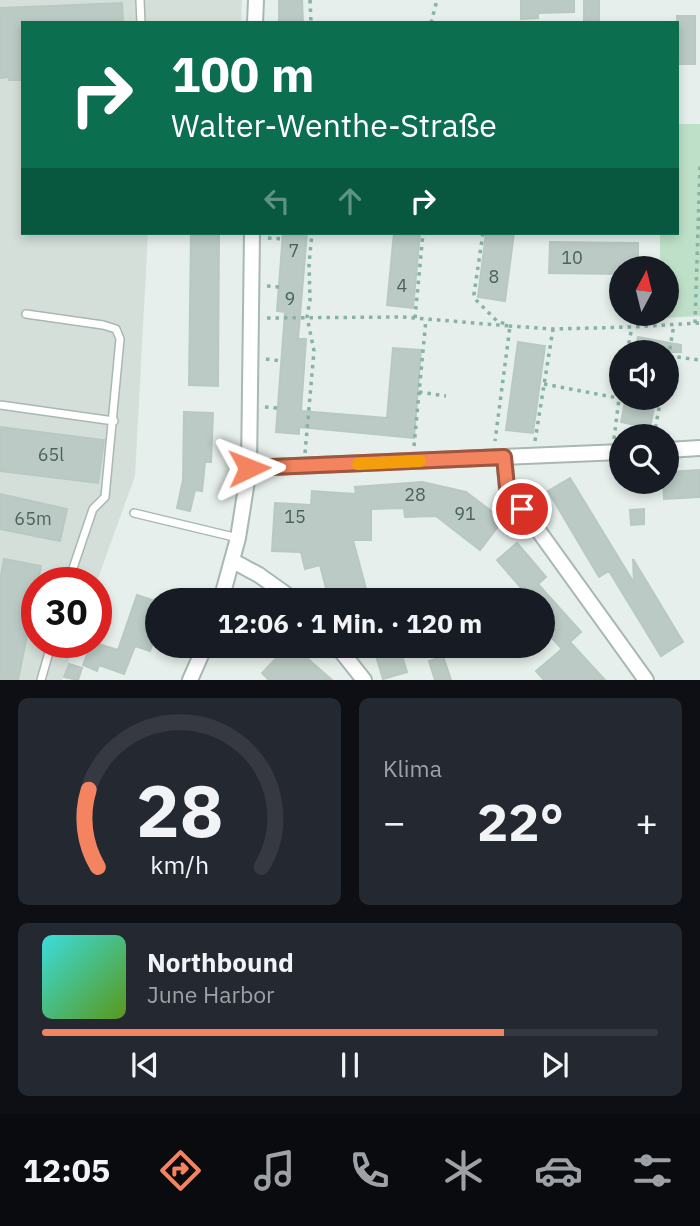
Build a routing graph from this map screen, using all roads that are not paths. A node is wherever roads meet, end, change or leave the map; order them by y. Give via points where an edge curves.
1 (140, 0) edge
2 (256, 0) edge
3 (141, 21) edge
4 (255, 21) edge
5 (252, 235) edge
6 (26, 314) dead end
7 (0, 405) edge
8 (114, 421) junction
9 (700, 448) edge
10 (679, 449) edge
11 (609, 452) edge
12 (498, 457) junction
13 (249, 468) junction
14 (134, 513) dead end
15 (238, 538) junction
16 (233, 561) junction
17 (73, 567) edge
18 (225, 588) edge
19 (277, 588) edge
20 (47, 658) edge
21 (200, 658) edge
22 (347, 658) edge
23 (41, 680) edge
24 (190, 680) edge
25 (364, 680) edge
26 (646, 680) edge

1 - 3 lane
2 - 4 street
5 - 13 street
6 - 8 lane via 116,329 120,339
7 - 8 lane
8 - 17 lane via 105,498 93,509
9 - 10 street
11 - 12 street
12 - 13 street
12 - 26 street via 507,487
13 - 15 street
14 - 15 lane
15 - 16 street
16 - 18 street
16 - 19 street
20 - 23 lane
21 - 24 street
22 - 25 street

